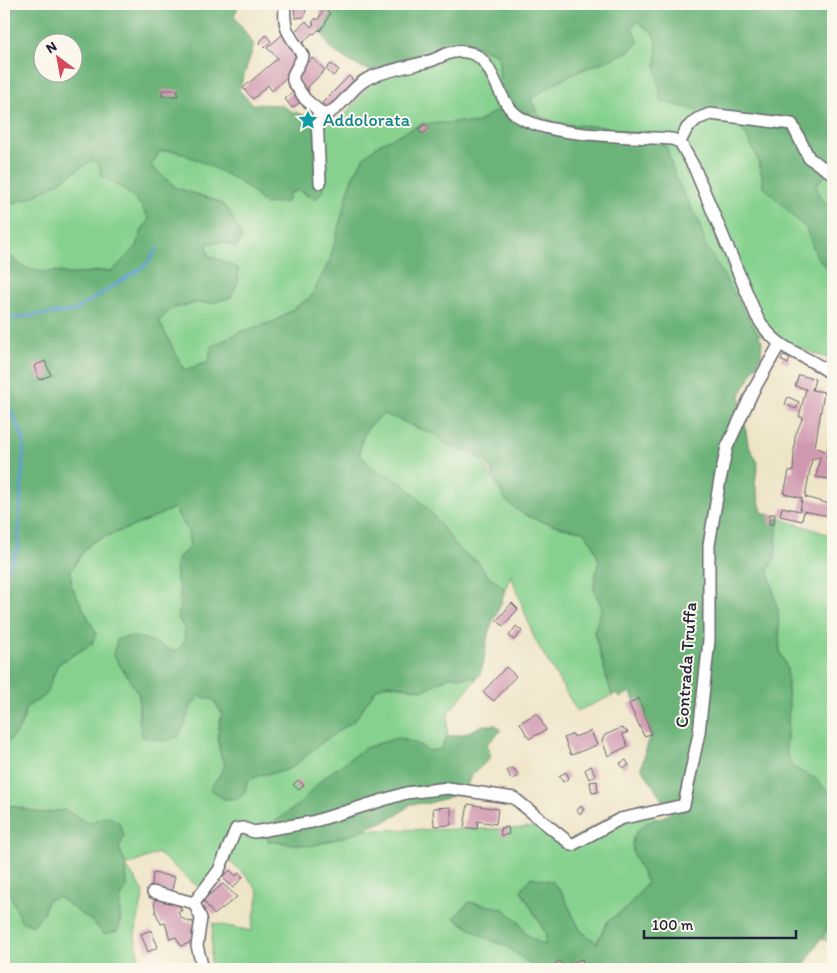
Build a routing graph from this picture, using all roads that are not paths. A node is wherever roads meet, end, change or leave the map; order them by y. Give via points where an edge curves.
1 (285, 4) edge
2 (317, 117) dead end
3 (680, 142) junction
4 (833, 174) edge
5 (320, 183) dead end
6 (780, 345) junction
7 (833, 375) edge
8 (153, 892) dead end
9 (194, 903) junction
10 (203, 969) edge

1 - 3 street via 284,24 303,56 293,82 305,99 324,115 332,112 366,79 452,52 468,51 488,64 509,107 527,121 570,131
2 - 5 street
3 - 4 street via 687,128 710,114 792,124 809,158
3 - 6 street via 694,167 757,317
6 - 7 street
6 - 9 street, Contrada Truffa via 753,391 727,448 721,476 709,545 709,640 699,733 684,805 620,819 572,845 514,798 448,788 406,793 312,822 254,832 236,829 219,870
8 - 9 street
9 - 10 street via 201,918 197,946

